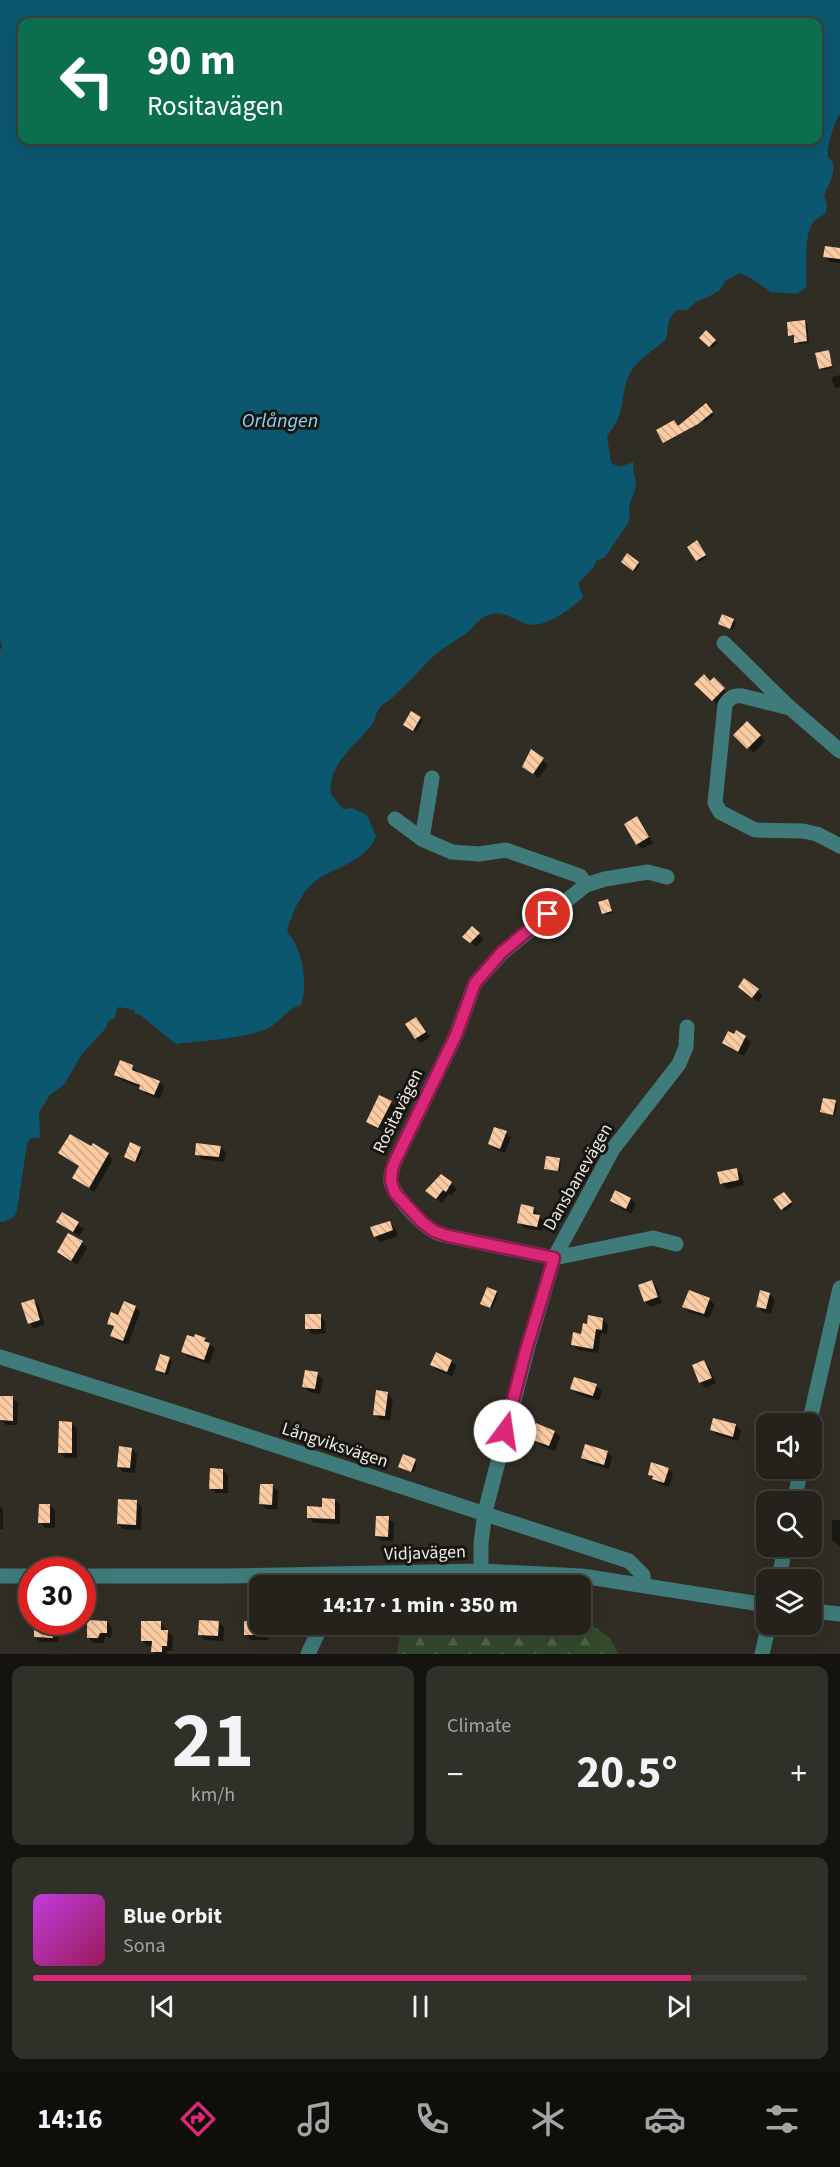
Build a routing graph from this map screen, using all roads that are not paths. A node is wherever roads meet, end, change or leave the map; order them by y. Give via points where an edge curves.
1 (724, 643) dead end
2 (790, 708) junction
3 (840, 751) edge
4 (432, 778) dead end
5 (395, 819) dead end
6 (422, 839) junction
7 (840, 846) edge
8 (668, 877) dead end
9 (586, 885) junction
10 (687, 1027) dead end
11 (676, 1244) dead end
12 (554, 1258) junction
13 (840, 1288) edge
14 (0, 1357) edge
15 (812, 1413) edge
16 (485, 1512) junction
17 (481, 1571) junction
18 (419, 1575) edge
19 (0, 1576) edge
20 (18, 1576) edge
21 (96, 1576) edge
22 (249, 1579) edge
23 (643, 1585) junction
24 (756, 1603) edge
25 (822, 1612) edge
26 (840, 1614) edge
27 (317, 1635) edge
28 (766, 1635) edge
29 (308, 1654) edge
30 (762, 1654) edge

1 - 2 street
2 - 3 street
2 - 7 street via 742,696 728,699 715,803 720,812 755,830 803,831
4 - 6 street
5 - 6 street
6 - 9 street via 452,852 506,850 580,876
8 - 9 street, Rositavägen via 648,872
9 - 12 street, Rositavägen via 502,952 475,983 456,1035 392,1169 395,1193 434,1231
10 - 12 street, Dansbanevägen via 686,1047 679,1064 613,1149
11 - 12 street, Rositavägen via 653,1239
12 - 16 street, Dansbanevägen
13 - 15 street
14 - 16 street, Långviksvägen
16 - 17 street, Dansbanevägen
16 - 23 street, Långviksvägen via 629,1561 643,1575
17 - 18 street, Vidjavägen
17 - 23 street, Vidjavägen via 582,1576
19 - 20 street
21 - 22 street, Vidjavägen
23 - 24 street, Vidjavägen
25 - 26 street
27 - 29 street
28 - 30 street

